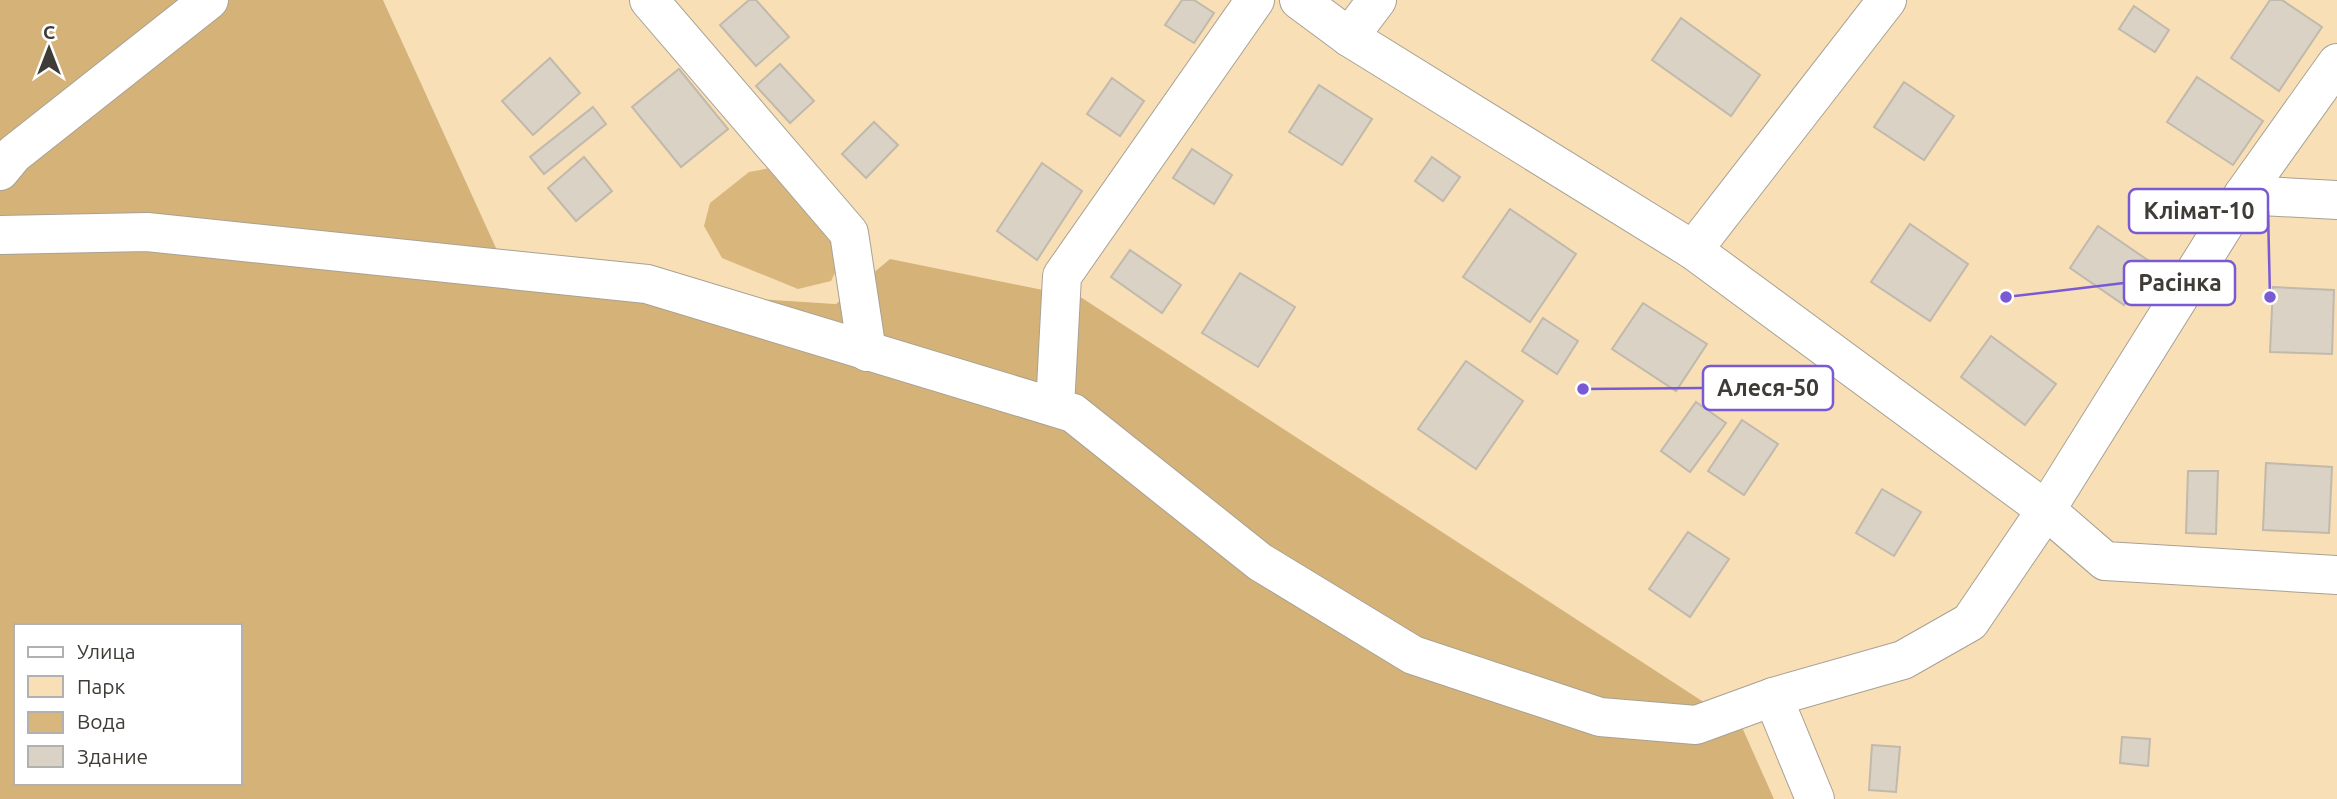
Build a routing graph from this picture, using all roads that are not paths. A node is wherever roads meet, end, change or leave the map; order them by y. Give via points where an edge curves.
1 (209, 0) edge
2 (649, 0) edge
3 (1255, 0) edge
4 (1299, 0) edge
5 (1377, 0) edge
6 (1887, 0) edge
7 (1349, 37) junction
8 (2337, 63) edge
9 (0, 171) edge
10 (2243, 195) junction
11 (2337, 200) edge
12 (0, 235) edge
13 (1693, 250) junction
14 (867, 352) junction
15 (1055, 407) junction
16 (2046, 510) junction
17 (2337, 575) edge
18 (1773, 697) junction
19 (1815, 799) edge

1 - 9 street via 14,154
2 - 14 street via 849,233
3 - 15 street via 1062,276
4 - 7 street
5 - 7 street
6 - 13 street
7 - 13 street
8 - 10 street
10 - 11 street
10 - 16 street
12 - 14 street via 147,232 647,284
13 - 16 street
14 - 15 street
15 - 18 street via 1073,413 1259,562 1413,655 1600,717 1696,726
16 - 17 street via 2105,561
16 - 18 street via 1970,622 1903,660
18 - 19 street

